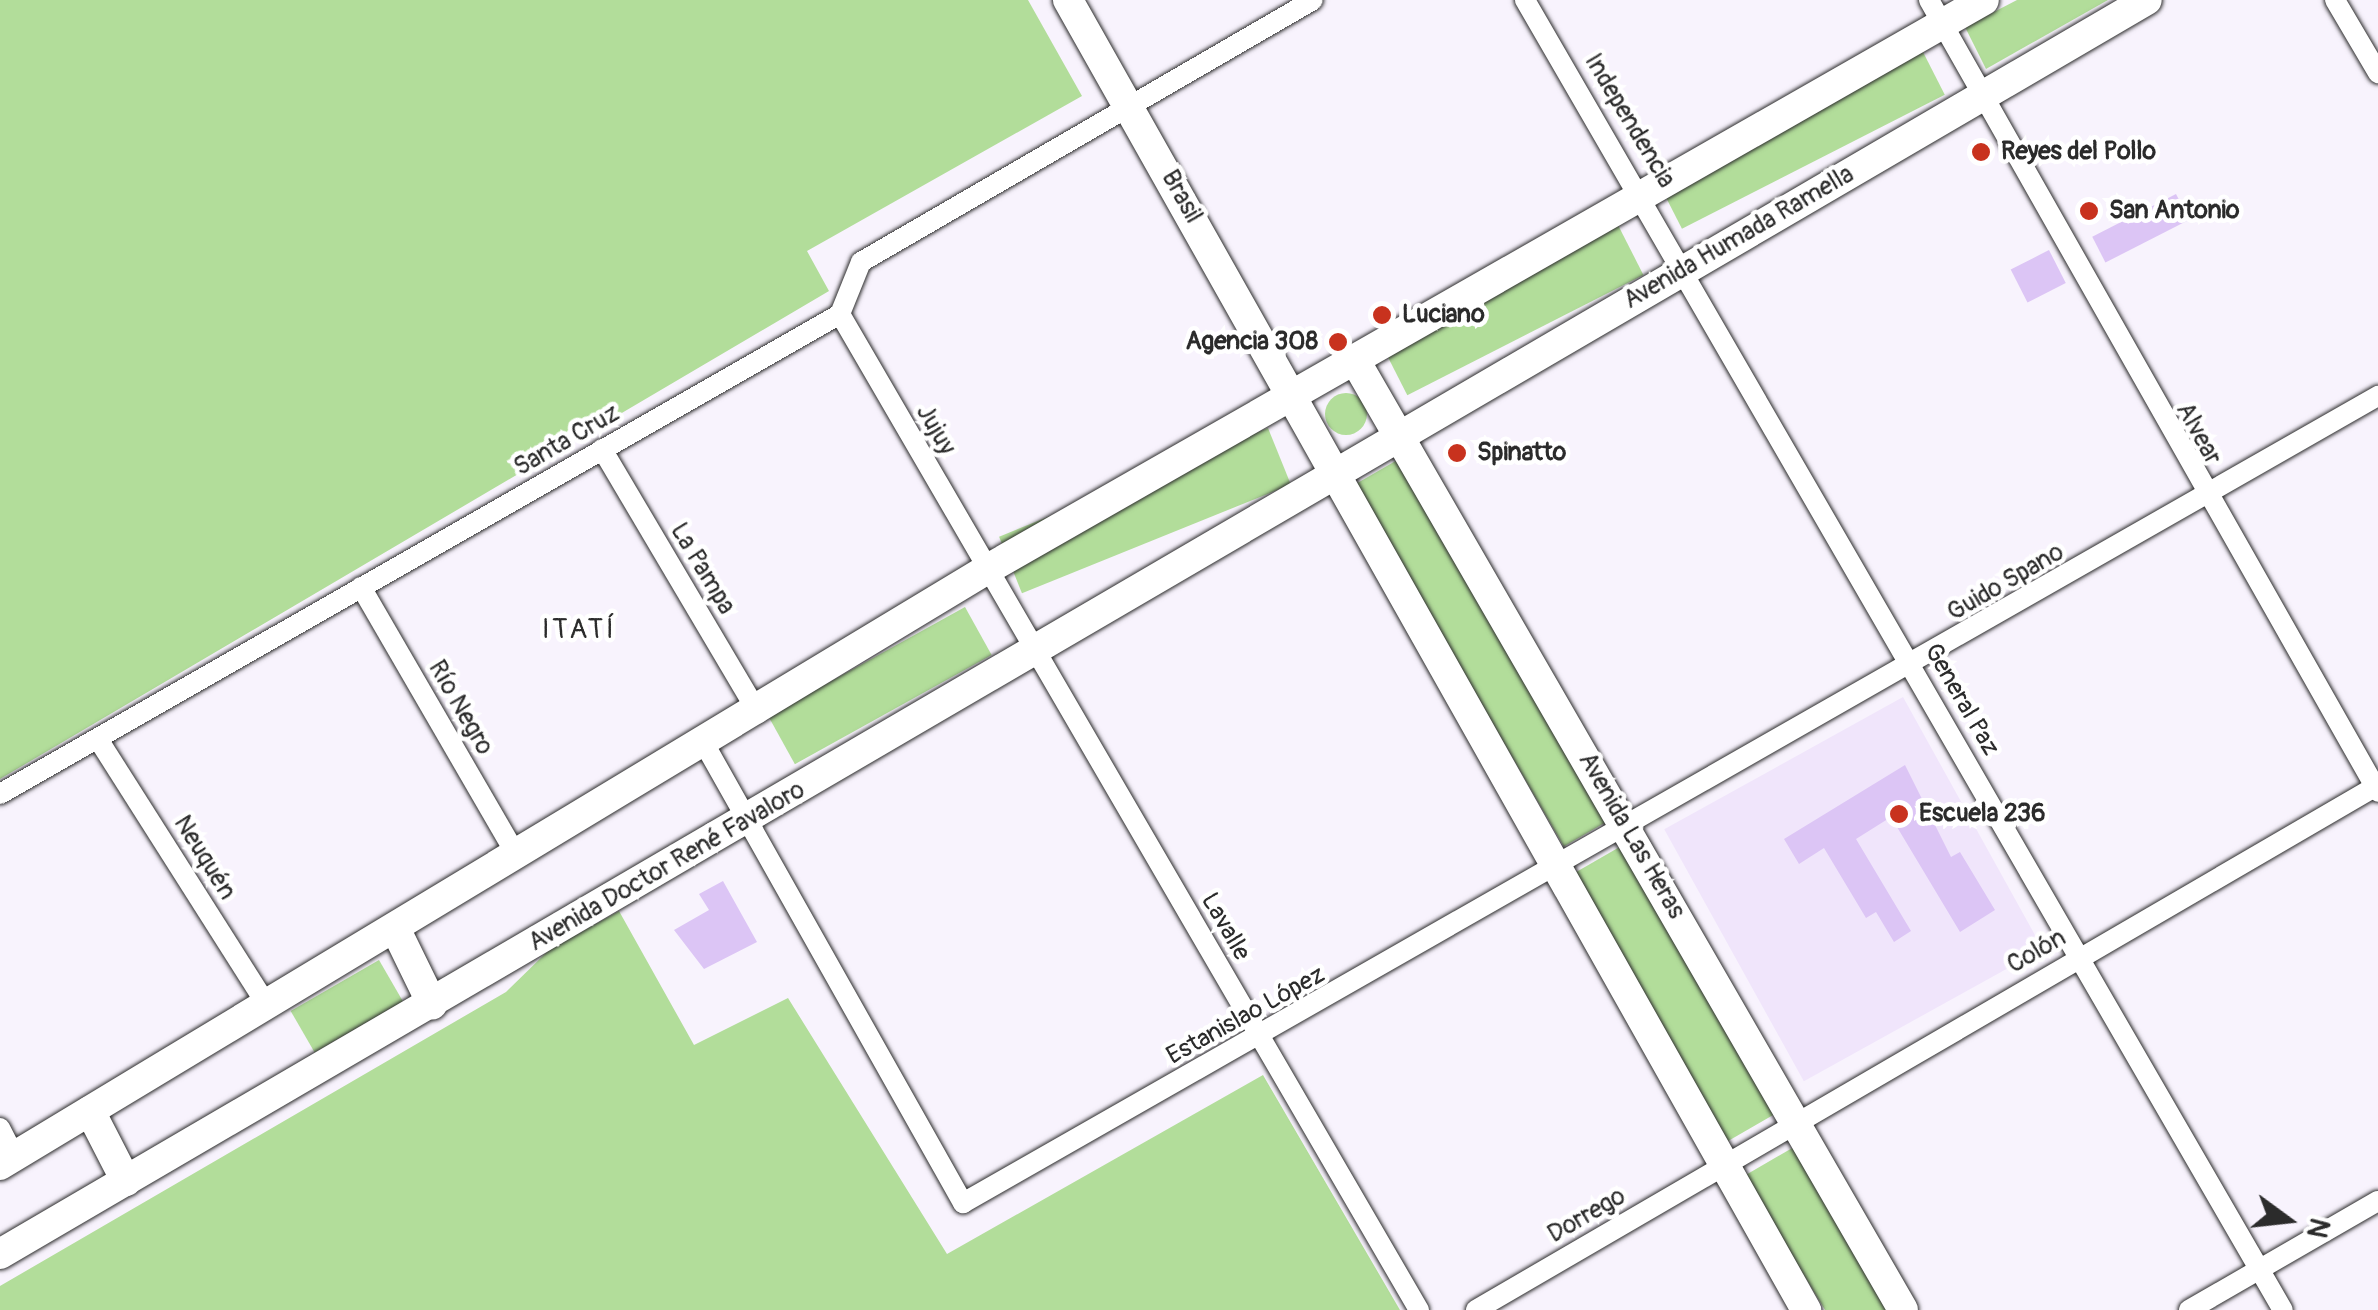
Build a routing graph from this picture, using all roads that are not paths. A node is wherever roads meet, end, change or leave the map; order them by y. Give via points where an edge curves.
1 (1068, 0) edge
2 (1313, 0) edge
3 (1525, 0) edge
4 (1984, 0) edge
5 (2147, 0) edge
6 (2335, 0) edge
7 (1936, 11) edge
8 (2378, 74) edge
9 (1981, 96) junction
10 (1129, 104) junction
11 (1644, 193) junction
12 (1686, 270) junction
13 (840, 314) junction
14 (1356, 362) junction
15 (1293, 396) junction
16 (2378, 396) edge
17 (1403, 436) junction
18 (602, 449) junction
19 (1330, 475) junction
20 (2204, 497) junction
21 (986, 570) junction
22 (361, 587) junction
23 (1033, 650) junction
24 (1912, 666) junction
25 (758, 714) junction
26 (98, 739) junction
27 (705, 745) junction
28 (2377, 788) edge
29 (0, 794) edge
30 (745, 823) junction
31 (1628, 831) junction
32 (516, 854) junction
33 (1555, 873) junction
34 (395, 928) junction
35 (2078, 957) junction
36 (432, 1004) junction
37 (267, 1005) junction
38 (1260, 1036) junction
39 (90, 1111) junction
40 (1795, 1122) junction
41 (0, 1128) edge
42 (8, 1161) edge
43 (1724, 1165) junction
44 (126, 1182) junction
45 (2378, 1201) edge
46 (0, 1254) edge
47 (2257, 1270) junction
48 (1420, 1310) edge
49 (1476, 1310) edge
50 (1806, 1310) edge
51 (1903, 1310) edge
52 (2188, 1310) edge
53 (2283, 1310) edge

1 - 10 main road, Brasil
2 - 10 street
3 - 11 street, Independencia
4 - 7 main road
5 - 9 main road, Avenida Humada Ramella
6 - 8 street
7 - 9 street, Alvear
7 - 11 main road
9 - 12 main road, Avenida Humada Ramella
9 - 20 street, Alvear
10 - 13 street via 861,262
10 - 15 main road, Brasil
11 - 12 street, Independencia
11 - 14 main road
12 - 17 main road, Avenida Humada Ramella
12 - 24 street, General Paz
13 - 18 street, Santa Cruz
13 - 21 street, Jujuy
14 - 15 main road
14 - 17 main road, Avenida Las Heras
15 - 19 main road
15 - 21 main road
16 - 20 street, Guido Spano
17 - 19 main road, Avenida Humada Ramella
17 - 31 main road, Avenida Las Heras
18 - 22 street, Santa Cruz
18 - 25 street, La Pampa
19 - 23 main road, Avenida Doctor René Favaloro
19 - 33 main road
20 - 24 street, Guido Spano
20 - 28 street, Alvear
21 - 23 street, Lavalle
21 - 25 main road
22 - 26 street, Santa Cruz
22 - 32 street, Río Negro
23 - 30 main road, Avenida Doctor René Favaloro
23 - 38 street, Lavalle
24 - 31 street, Guido Spano
24 - 35 street, General Paz
25 - 27 main road
26 - 29 street, Santa Cruz
26 - 37 street, Neuquén
27 - 30 street
27 - 32 main road
28 - 35 street, Colón
30 - 36 main road, Avenida Doctor René Favaloro
30 - 38 street, Estanislao López via 963,1204
31 - 33 street, Guido Spano
31 - 40 main road, Avenida Las Heras
32 - 34 main road
33 - 38 street, Estanislao López
33 - 43 main road
34 - 36 main road
34 - 37 main road
35 - 40 street, Colón
35 - 47 street, General Paz
36 - 44 main road, Avenida Doctor René Favaloro
37 - 39 main road
38 - 48 street, Lavalle
39 - 42 main road
39 - 44 main road
40 - 43 street, Colón
40 - 51 main road, Avenida Las Heras
41 - 42 street
43 - 49 street, Dorrego
43 - 50 main road
44 - 46 main road, Avenida Doctor René Favaloro
45 - 47 street
47 - 52 street
47 - 53 street, General Paz

